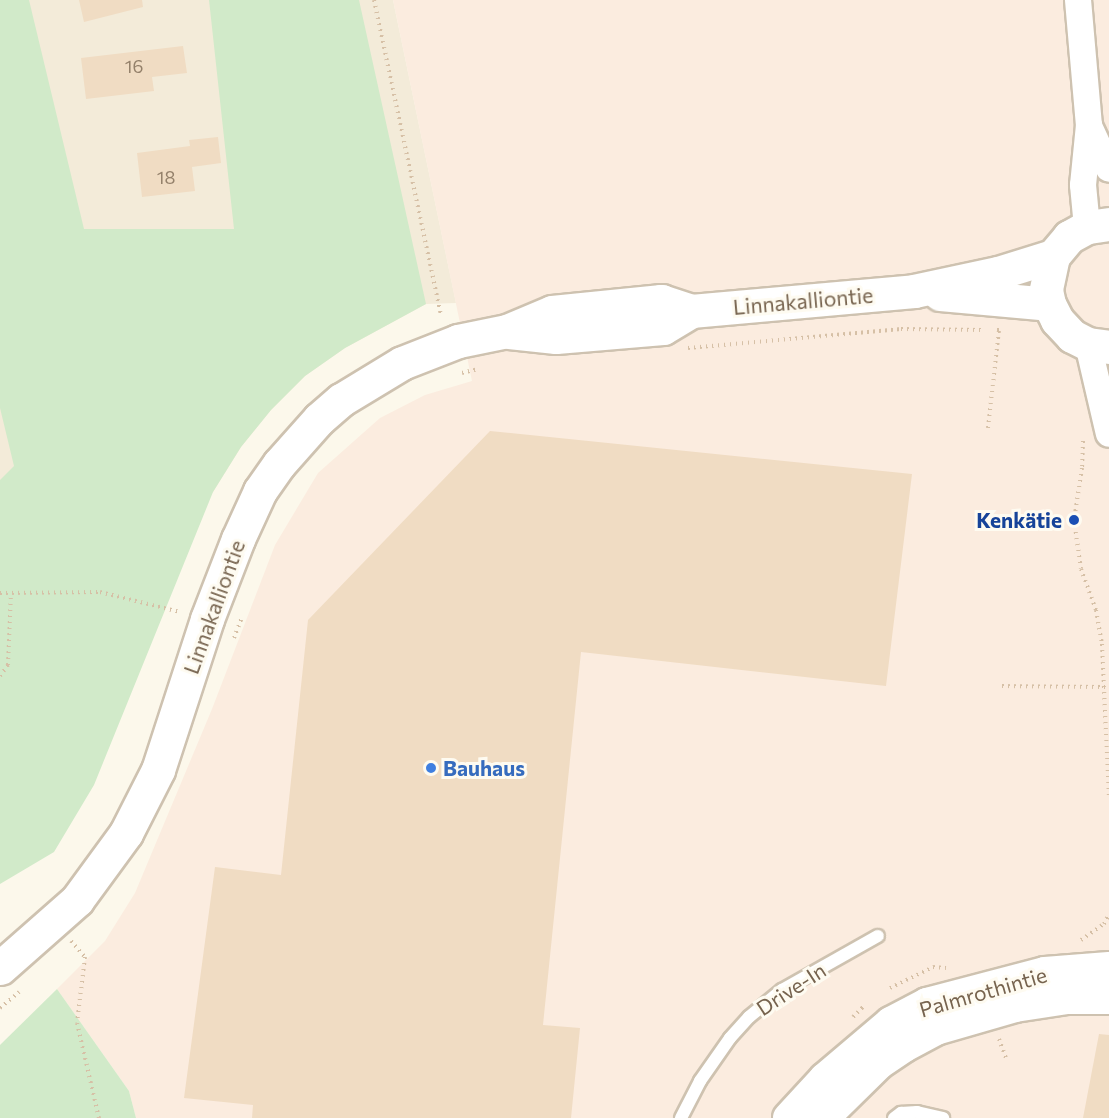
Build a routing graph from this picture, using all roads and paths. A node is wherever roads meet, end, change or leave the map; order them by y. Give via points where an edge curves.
1 (374, 0) edge
2 (1078, 0) edge
3 (1089, 125) junction
4 (1109, 169) edge
5 (1098, 226) edge
6 (1053, 256) junction
7 (914, 291) junction
8 (1048, 304) junction
9 (441, 316) dead end
10 (999, 316) junction
11 (1010, 331) dead end
12 (1098, 345) edge
13 (685, 348) dead end
14 (484, 368) dead end
15 (450, 376) dead end
16 (988, 428) dead end
17 (1109, 434) edge
18 (1083, 437) dead end
19 (0, 593) edge
20 (11, 593) junction
21 (244, 607) dead end
22 (175, 622) dead end
23 (228, 648) dead end
24 (0, 676) edge
25 (1002, 686) dead end
26 (1105, 687) junction
27 (1109, 796) edge
28 (78, 933) dead end
29 (878, 936) dead end
30 (71, 941) junction
31 (63, 949) dead end
32 (1109, 968) edge
33 (11, 979) edge
34 (1109, 998) edge
35 (0, 1008) edge
36 (99, 1118) edge
37 (681, 1118) edge
38 (789, 1118) edge
39 (823, 1118) edge
40 (894, 1118) edge
41 (943, 1118) edge

1 - 9 path
2 - 3 street
3 - 4 street
3 - 5 street via 1083,185
5 - 6 main road via 1069,237
6 - 7 main road, Linnakalliontie via 998,273
6 - 8 main road via 1046,290
7 - 10 main road, Linnakalliontie
7 - 33 main road, Linnakalliontie via 691,311 663,328 556,338 507,331 458,341 410,359 341,400 279,464 260,491 207,619 158,770 126,833
8 - 10 main road, Linnakalliontie
8 - 12 main road via 1072,336
10 - 11 path
10 - 13 path via 902,329
10 - 16 path
12 - 17 street
14 - 15 path
18 - 26 path via 1074,520 1081,569 1096,610
19 - 20 path
20 - 22 path via 100,592 178,612
20 - 24 path via 8,664
21 - 23 path
25 - 26 path
26 - 27 path
28 - 30 path
29 - 37 lane, Drive-In via 782,990 749,1017 700,1081
30 - 31 path
30 - 36 path via 85,957 77,1023
32 - 38 street, Palmrothintie via 1045,973 927,1004 891,1023 825,1079
33 - 35 path
34 - 39 street, Palmrothintie via 1067,998 1015,1006 936,1029 879,1063
40 - 41 lane via 916,1112

